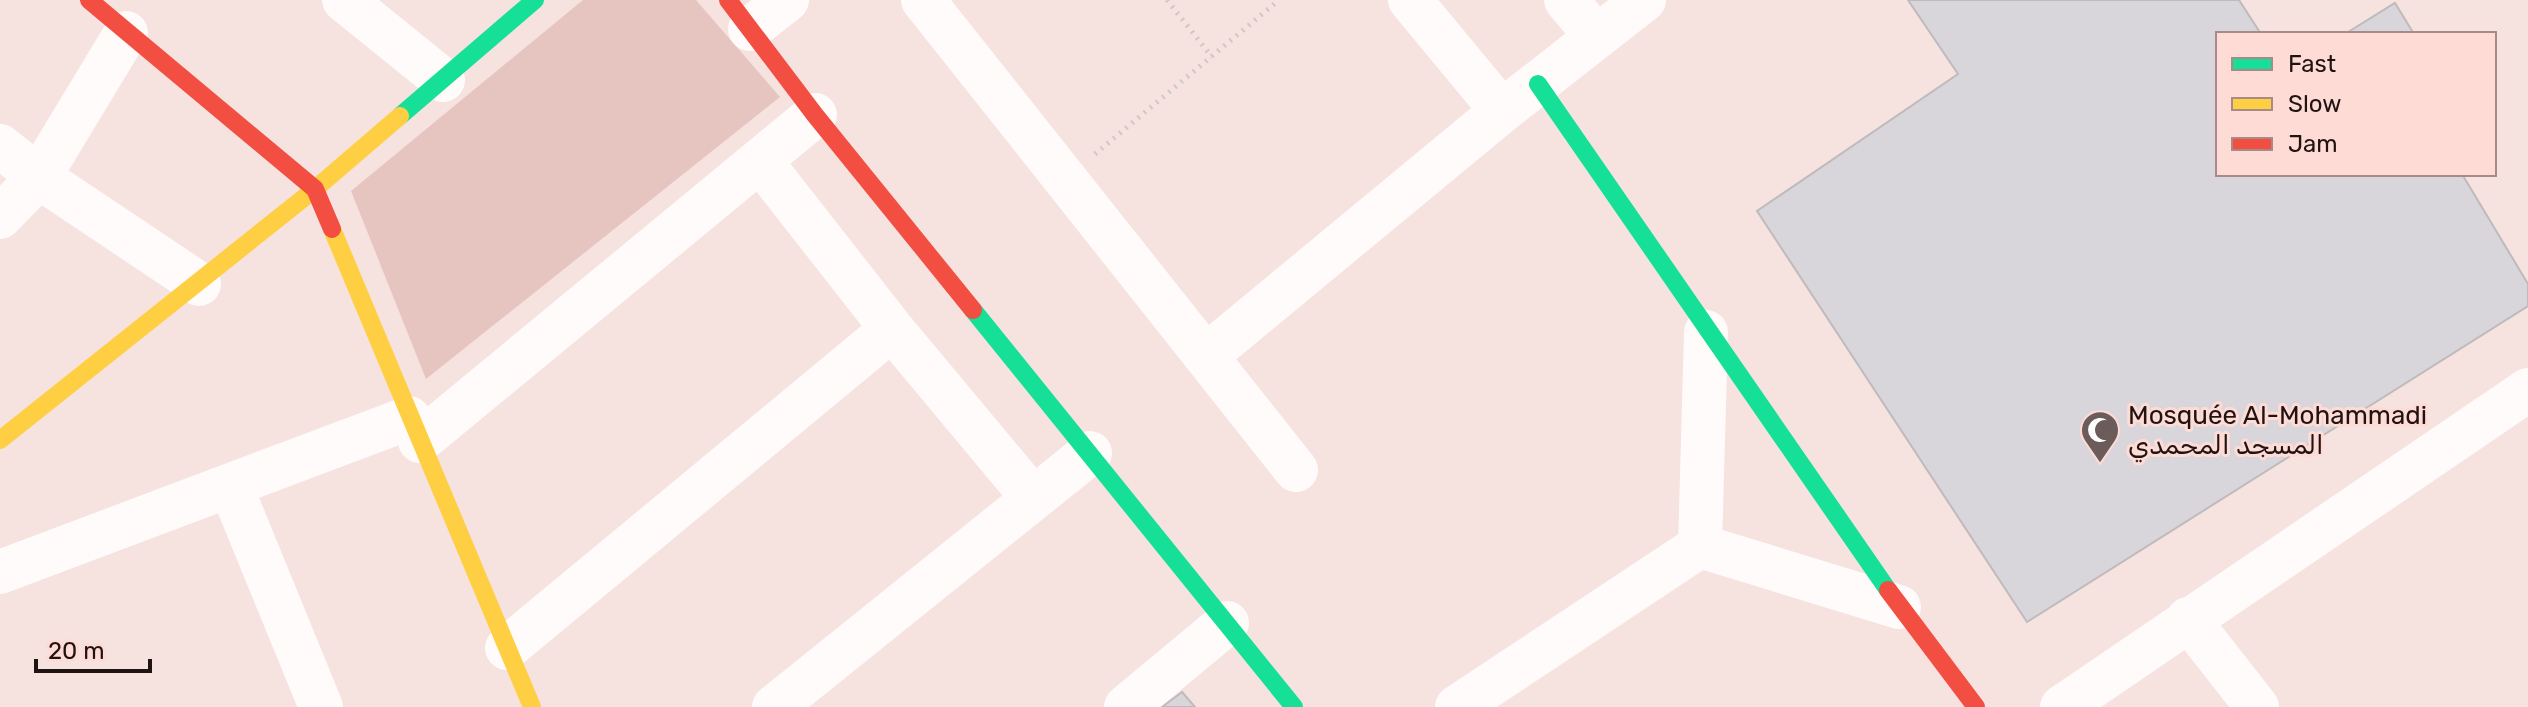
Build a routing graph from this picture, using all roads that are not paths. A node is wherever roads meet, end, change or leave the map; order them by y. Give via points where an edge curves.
1 (89, 0) edge
2 (344, 0) edge
3 (535, 0) edge
4 (787, 0) edge
5 (923, 0) edge
6 (1410, 0) edge
7 (1566, 0) edge
8 (1644, 0) edge
9 (739, 15) edge
10 (126, 33) junction
11 (1597, 37) junction
12 (443, 80) junction
13 (1538, 84) junction
14 (1502, 111) junction
15 (815, 115) junction
16 (0, 146) edge
17 (762, 163) junction
18 (39, 177) junction
19 (315, 189) junction
20 (0, 217) edge
21 (199, 284) junction
22 (892, 329) junction
23 (1706, 332) junction
24 (1207, 355) junction
25 (2528, 390) edge
26 (415, 429) junction
27 (0, 440) edge
28 (1090, 453) junction
29 (1296, 470) dead end
30 (231, 487) junction
31 (1033, 498) junction
32 (1700, 546) junction
33 (0, 572) edge
34 (1899, 607) junction
35 (2188, 619) junction
36 (1227, 623) junction
37 (507, 648) junction
38 (321, 707) edge
39 (532, 707) edge
40 (774, 707) edge
41 (1126, 707) edge
42 (1294, 707) edge
43 (1457, 707) edge
44 (1976, 707) edge
45 (2062, 707) edge
46 (2257, 707) edge

1 - 10 street
2 - 12 street
3 - 12 street
4 - 9 street
5 - 24 street
6 - 14 street
7 - 11 street
8 - 11 street
9 - 15 street
10 - 18 street
10 - 19 street
11 - 13 street
12 - 19 street
13 - 14 street
13 - 23 street
14 - 24 street
15 - 17 street
15 - 28 street
16 - 18 street
17 - 22 street
17 - 26 street
18 - 20 street
18 - 21 street
19 - 21 street
19 - 26 street
21 - 27 street
22 - 31 street
22 - 37 street
23 - 32 street
23 - 34 street via 1780,430
24 - 29 street
25 - 35 street
26 - 30 street
26 - 37 street
28 - 31 street
28 - 36 street
30 - 33 street
30 - 38 street
31 - 40 street
32 - 34 street
32 - 43 street
34 - 44 street
35 - 45 street
35 - 46 street
36 - 41 street
36 - 42 street
37 - 39 street

